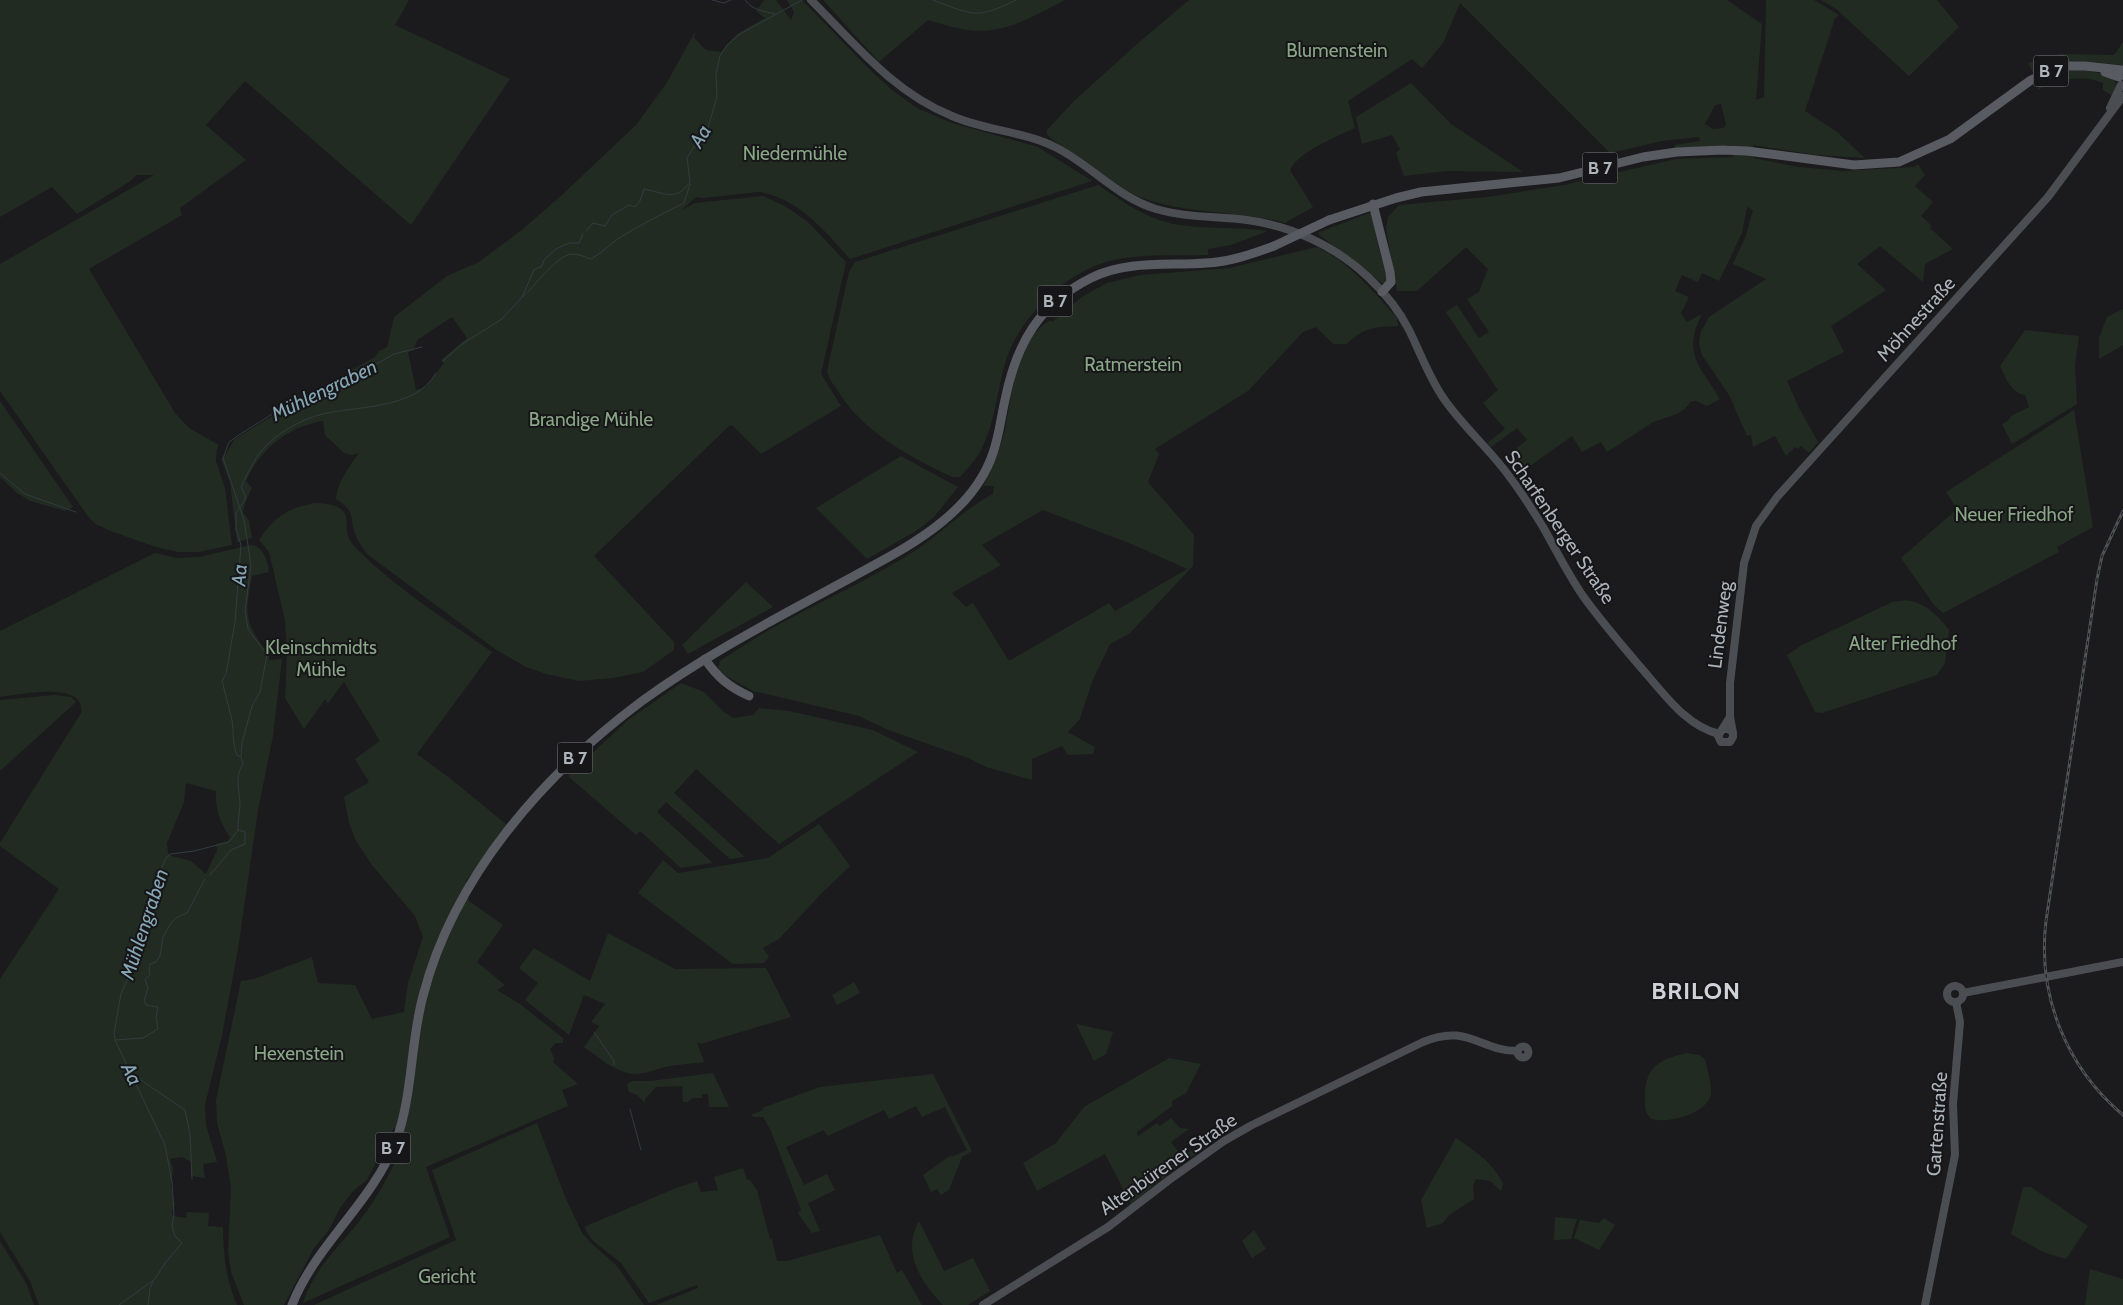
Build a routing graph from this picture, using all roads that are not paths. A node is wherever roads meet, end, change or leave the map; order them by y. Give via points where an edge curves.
1 (811, 0) edge
2 (2122, 78) edge
3 (2123, 96) edge
4 (2103, 122) junction
5 (1374, 204) junction
6 (1382, 292) junction
7 (1751, 537) joint
8 (706, 659) junction
9 (749, 696) dead end
10 (1730, 717) junction
11 (1721, 732) junction
12 (1733, 733) junction
13 (2123, 962) edge
14 (1963, 993) junction
15 (1956, 1002) junction
16 (1518, 1052) dead end
17 (292, 1305) edge
18 (983, 1305) edge
19 (1925, 1305) edge

1 - 6 street, Scharfenberger Straße via 873,64 922,102 954,118 1040,139 1068,153 1128,197 1156,209 1267,224 1309,238 1348,261
2 - 4 street, Möhnestraße
2 - 5 main road, B 7 via 2085,66 2067,66 2040,76 1950,139 1900,162 1854,165 1747,151 1677,152 1559,178 1421,192
3 - 4 street, Möhnestraße
4 - 7 street, Möhnestraße via 2048,197 1777,497 1758,521
5 - 6 main road via 1391,282
5 - 8 main road, B 7, bridge via 1248,255 1210,263 1142,265 1108,271 1053,302 1033,325 1019,350 994,450 969,496 941,523 914,542
6 - 11 street, Scharfenberger Straße via 1408,329 1440,394 1510,478 1582,594 1676,707 1701,728
7 - 10 street, Lindenweg via 1744,563 1731,665
8 - 9 main road via 715,674
8 - 17 main road, B 7 via 622,717 557,775 492,852 438,948 422,999 408,1095 396,1141 376,1181 316,1259
10 - 11 street, Lindenweg
10 - 12 street, Lindenweg
11 - 12 street via 1729,729
11 - 12 street via 1720,740 1725,744 1732,739
13 - 14 street
14 - 15 street
14 - 15 street via 1956,986 1948,990 1948,999
15 - 19 street, Gartenstraße via 1960,1026 1953,1104 1954,1163
16 - 18 street, Altenbürener Straße via 1463,1036 1430,1040 1252,1125 1205,1154 1108,1227

